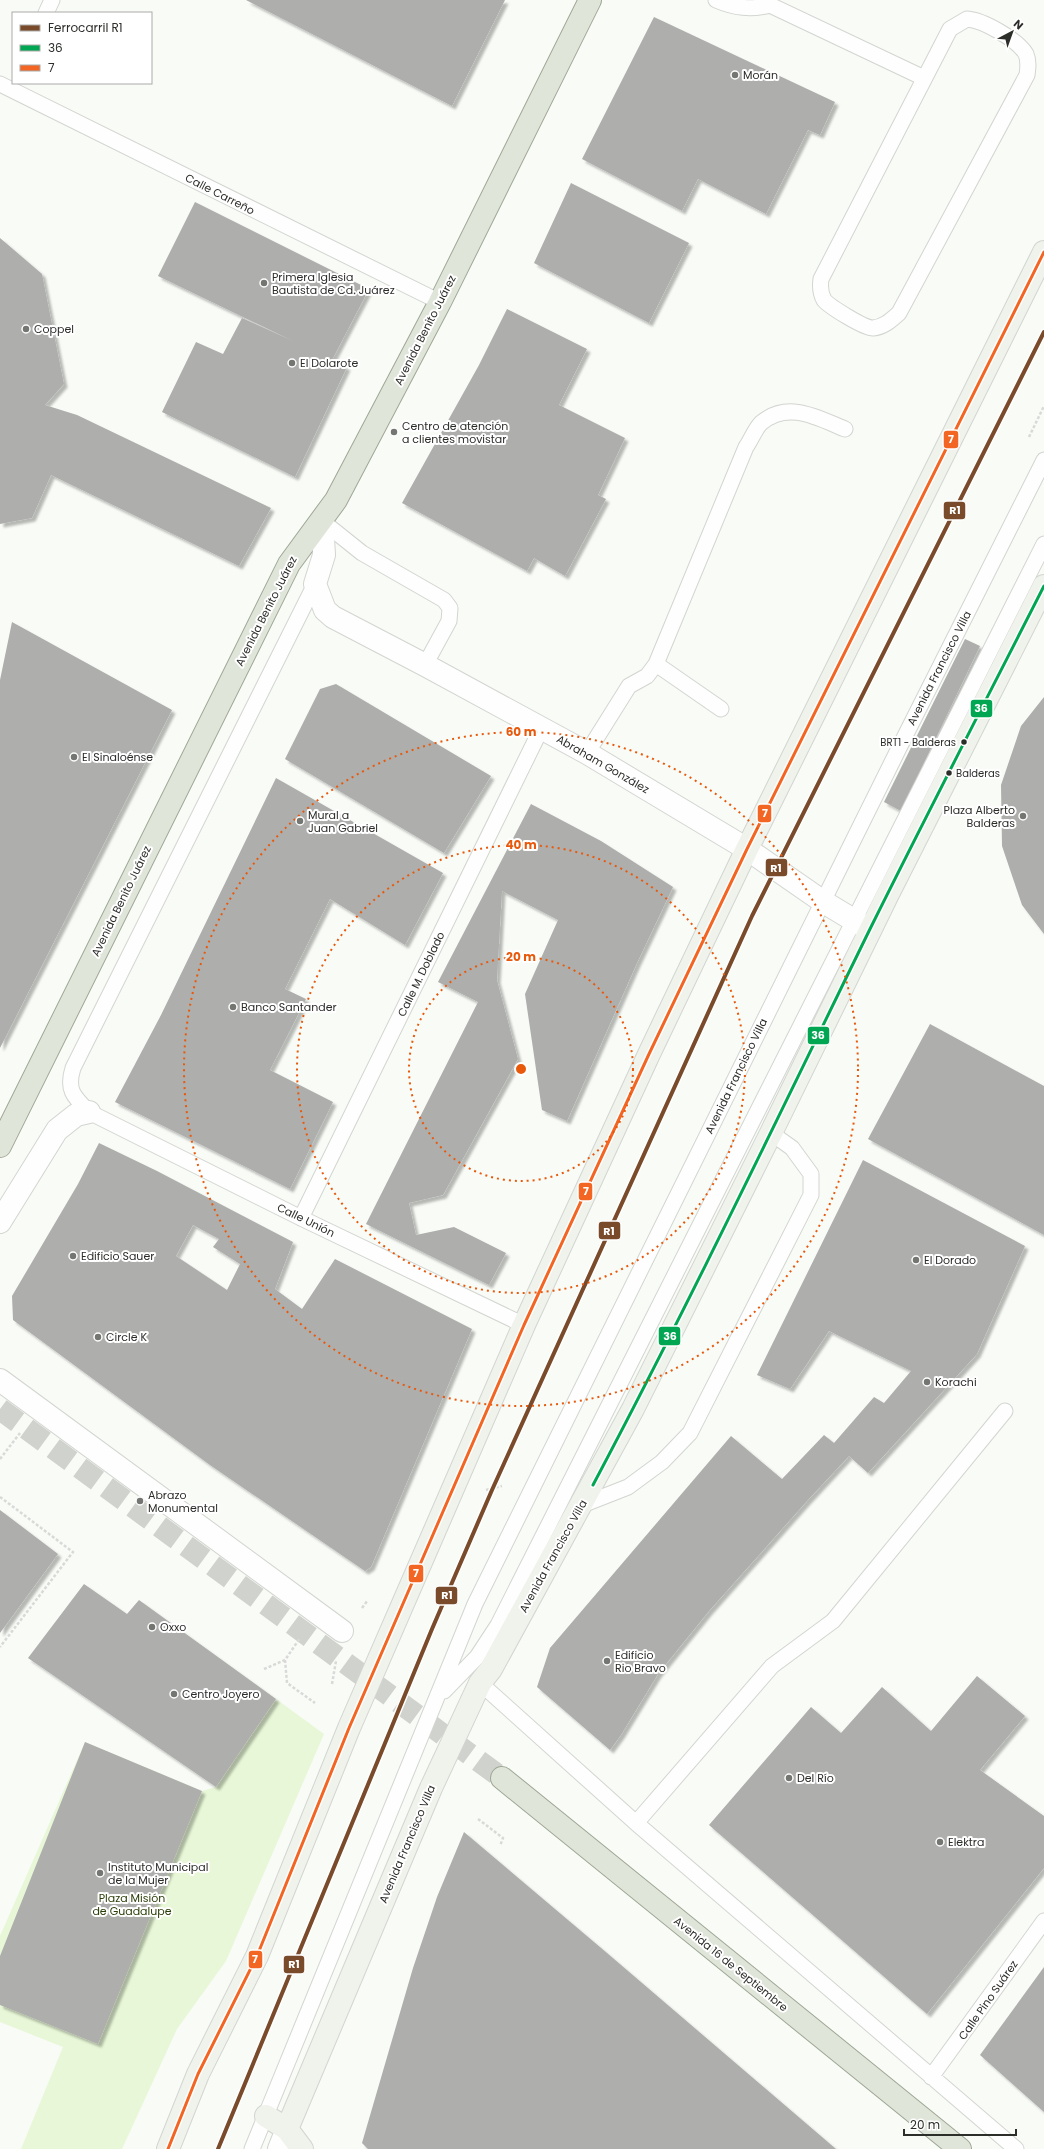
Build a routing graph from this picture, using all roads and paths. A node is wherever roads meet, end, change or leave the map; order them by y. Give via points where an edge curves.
1 (52, 0) edge
2 (590, 0) edge
3 (716, 0) edge
4 (769, 3) edge
5 (46, 12) edge
6 (924, 78) junction
7 (8, 85) edge
8 (1044, 252) edge
9 (440, 302) junction
10 (845, 429) dead end
11 (1044, 460) edge
12 (322, 521) junction
13 (1044, 544) edge
14 (315, 584) junction
15 (1044, 586) edge
16 (656, 664) junction
17 (425, 665) junction
18 (721, 709) dead end
19 (541, 729) junction
20 (587, 753) junction
21 (746, 850) junction
22 (822, 901) junction
23 (862, 924) junction
24 (89, 1112) junction
25 (771, 1134) junction
26 (0, 1146) edge
27 (301, 1218) junction
28 (0, 1222) edge
29 (524, 1325) junction
30 (0, 1380) edge
31 (1005, 1411) dead end
32 (0, 1497) edge
33 (582, 1505) junction
34 (318, 1613) junction
35 (342, 1631) dead end
36 (0, 1648) edge
37 (285, 1660) junction
38 (264, 1669) dead end
39 (480, 1683) junction
40 (438, 1697) junction
41 (315, 1703) dead end
42 (502, 1778) tunnel mouth
43 (478, 1819) dead end
44 (636, 1823) junction
45 (500, 1846) dead end
46 (1044, 1921) edge
47 (931, 2078) junction
48 (266, 2116) junction
49 (287, 2129) junction
50 (168, 2149) edge
51 (252, 2149) edge
52 (280, 2149) edge
53 (302, 2149) edge
54 (960, 2149) edge
55 (1016, 2149) edge

1 - 5 lane
2 - 9 main road, Avenida Benito Juárez
3 - 4 lane via 740,8 758,8
4 - 6 lane
6 - 6 lane via 950,29 967,19 977,20 1017,43 1026,54 1029,64 1027,75 899,313 883,326 871,328 833,308 824,299 820,289 821,279
7 - 9 lane, Calle Carreño
8 - 21 main road
9 - 12 main road, Avenida Benito Juárez via 336,500
10 - 16 lane via 801,411 778,412 760,424 746,447
11 - 22 lane, Avenida Francisco Villa
12 - 14 street via 324,555
12 - 17 lane via 362,552 444,600 450,608 449,621
12 - 26 main road, Avenida Benito Juárez via 289,564
13 - 23 lane, Avenida Francisco Villa
14 - 17 street, Abraham González via 325,610 333,617
14 - 24 lane, Calle Unión via 73,1068 70,1079 74,1097
15 - 23 main road, Avenida Francisco Villa
16 - 18 lane
16 - 20 lane via 646,676 629,686
17 - 19 street, Abraham González
19 - 20 street, Abraham González
19 - 27 lane, Calle M. Doblado
20 - 21 street, Abraham González
21 - 22 street, Abraham González
21 - 29 main road
22 - 23 street, Abraham González
22 - 40 lane, Avenida Francisco Villa via 475,1604
23 - 25 main road, Avenida Francisco Villa
23 - 40 lane, Avenida Francisco Villa via 498,1625 477,1657
24 - 27 lane, Calle Unión
24 - 28 street via 76,1115 57,1130
25 - 33 main road, Avenida Francisco Villa
25 - 33 lane via 792,1148 811,1174 811,1195 690,1433 662,1462 628,1487
27 - 29 lane, Calle Unión
29 - 50 main road via 349,1728 257,1956 198,2074
30 - 34 street
31 - 44 lane via 833,1621 772,1666
32 - 36 path via 73,1552
33 - 39 main road, Avenida Francisco Villa via 491,1669
34 - 35 street
34 - 37 path
37 - 38 path
37 - 41 path via 287,1683
39 - 44 lane
39 - 49 main road, Avenida Francisco Villa via 431,1788
40 - 48 lane, Avenida Francisco Villa
42 - 54 main road, Avenida 16 de Septiembre
43 - 45 path via 503,1838
44 - 47 lane
46 - 47 lane, Calle Pino Suárez
47 - 55 lane
48 - 49 main road
48 - 51 lane, Avenida Francisco Villa
49 - 52 street, Avenida Francisco Villa
49 - 53 main road

